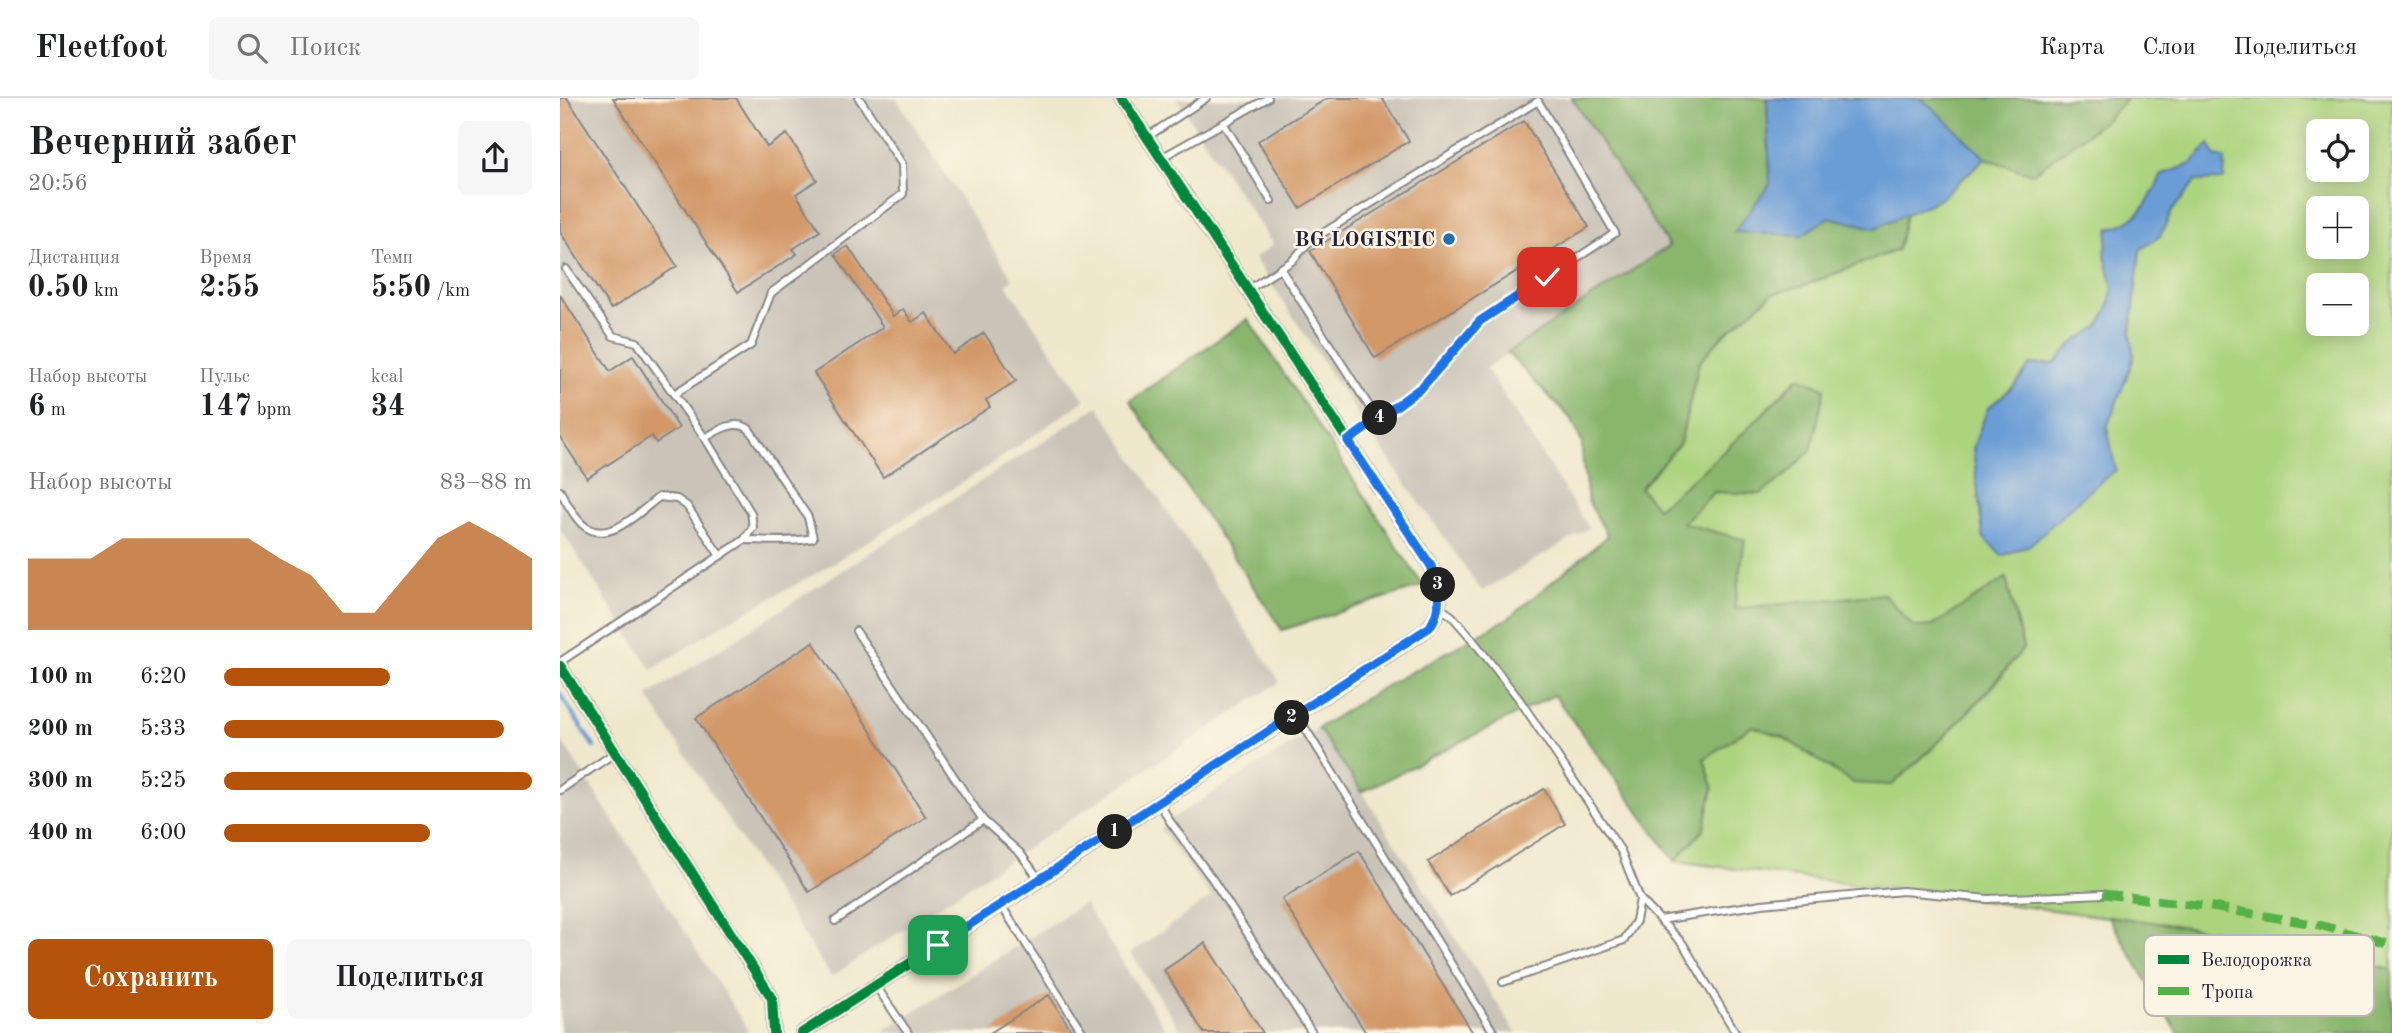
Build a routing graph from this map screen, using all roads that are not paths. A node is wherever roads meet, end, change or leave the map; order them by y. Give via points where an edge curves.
1 (859, 98) edge
2 (1121, 98) edge
3 (1206, 98) edge
4 (1268, 98) edge
5 (1224, 124) junction
6 (1147, 137) junction
7 (1161, 158) junction
8 (1271, 201) dead end
9 (1280, 268) junction
10 (566, 269) dead end
11 (1248, 290) junction
12 (674, 394) junction
13 (1378, 420) junction
14 (705, 438) junction
15 (1348, 441) junction
16 (560, 491) edge
17 (744, 540) junction
18 (720, 556) junction
19 (1439, 607) junction
20 (856, 631) dead end
21 (560, 664) edge
22 (1297, 715) junction
23 (616, 752) junction
24 (560, 790) edge
25 (1160, 803) junction
26 (983, 820) junction
27 (1039, 880) junction
28 (2104, 894) dead end
29 (1640, 899) junction
30 (1000, 904) junction
31 (1660, 920) junction
32 (835, 921) dead end
33 (1503, 982) dead end
34 (876, 986) junction
35 (774, 1033) edge
36 (802, 1033) edge
37 (908, 1033) edge
38 (1083, 1033) edge
39 (1312, 1033) edge
40 (1494, 1033) edge
41 (1736, 1033) edge

1 - 12 lane via 902,164 903,194 771,293 751,345
2 - 6 street
3 - 6 lane
4 - 5 lane
5 - 7 lane
5 - 8 lane
6 - 7 street
7 - 11 street
9 - 11 lane
9 - 13 lane
9 - 13 lane via 1310,241 1538,101 1615,233 1480,321 1422,387
10 - 12 lane via 613,337 637,342
11 - 15 street
12 - 14 lane
13 - 15 lane
14 - 17 lane via 751,513 753,527
14 - 17 lane via 722,428 739,425 749,429 808,517 813,538
15 - 19 street via 1431,566
16 - 18 lane via 581,524 597,533 612,531 659,497 677,499 687,506
17 - 18 lane
18 - 21 lane
19 - 22 street via 1430,627
19 - 29 lane via 1472,639 1520,699 1621,850
20 - 26 lane
21 - 23 street
22 - 25 street
22 - 40 lane
23 - 24 lane
23 - 35 street via 772,998
25 - 27 street
25 - 39 lane
26 - 27 lane via 1020,853
26 - 32 lane
27 - 30 street
28 - 31 lane via 1988,899 1903,891 1762,904
29 - 31 lane
29 - 33 lane via 1636,921 1623,940
30 - 34 street
30 - 38 lane
31 - 41 lane via 1683,944
34 - 36 street
34 - 37 lane

